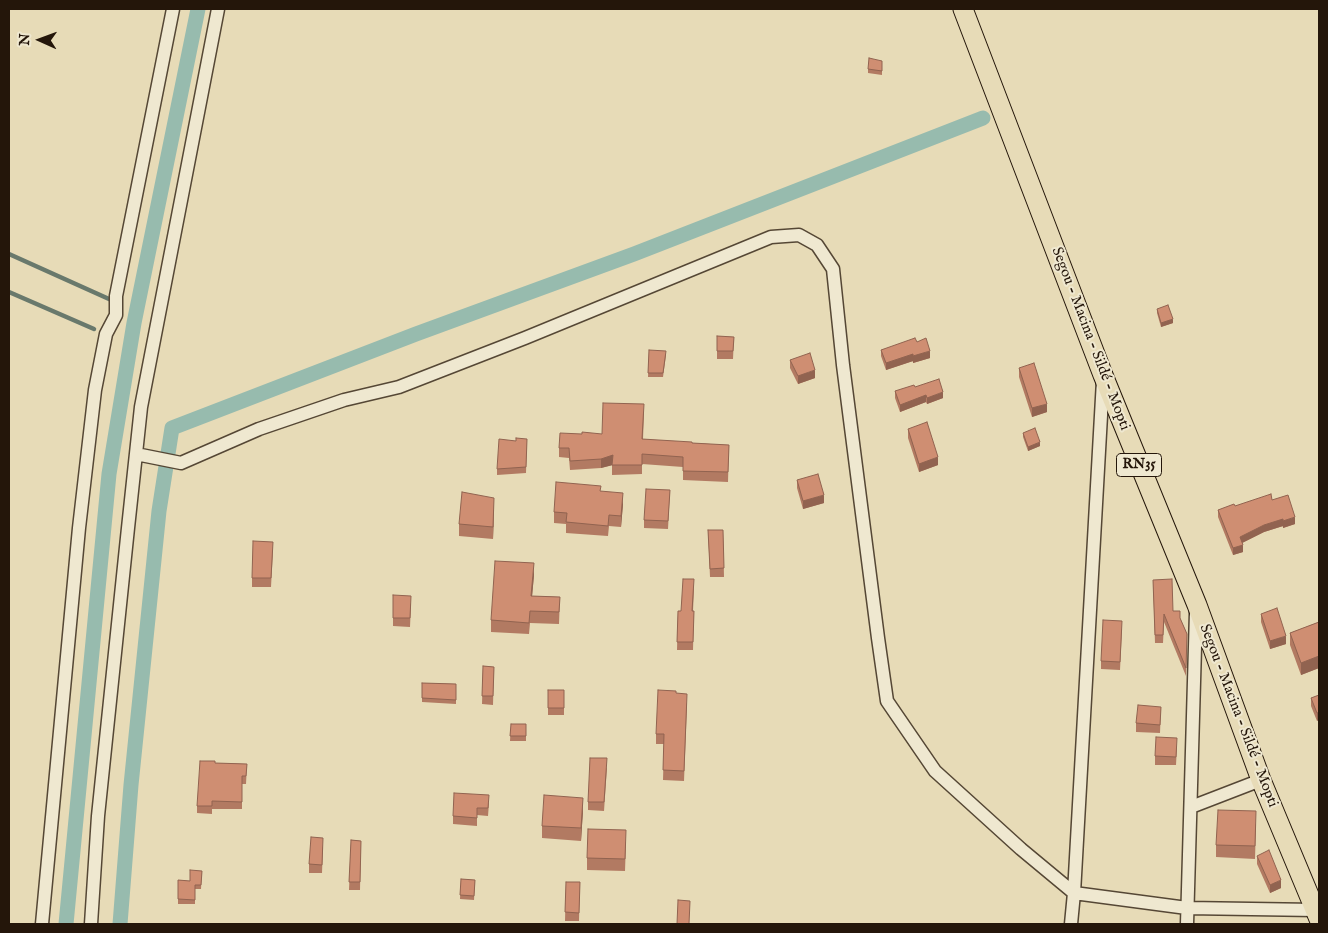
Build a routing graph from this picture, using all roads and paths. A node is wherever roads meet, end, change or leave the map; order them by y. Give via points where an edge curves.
1 (173, 9) edge
2 (218, 9) edge
3 (963, 9) edge
4 (1103, 375) junction
5 (136, 454) junction
6 (1197, 605) junction
7 (1261, 780) junction
8 (1191, 807) junction
9 (1074, 893) junction
10 (1187, 908) junction
11 (1318, 915) edge
12 (42, 924) edge
13 (91, 924) edge
14 (1071, 924) edge
15 (1187, 924) edge

1 - 12 street via 116,296 116,315 106,334 94,390
2 - 5 street via 142,407
3 - 4 main road, Segou - Macina - Sildé - Mopti / RN35
4 - 6 main road, Segou - Macina - Sildé - Mopti / RN35
4 - 9 street
5 - 9 street via 181,463 267,426 408,383 771,238 798,235 817,245 834,269 887,701 936,771
5 - 13 street via 98,816
6 - 7 main road, Segou - Macina - Sildé - Mopti / RN35
6 - 8 street
7 - 8 street
7 - 11 main road, Segou - Macina - Sildé - Mopti / RN35
8 - 10 street
9 - 10 street
9 - 14 street
10 - 11 street
10 - 15 street

